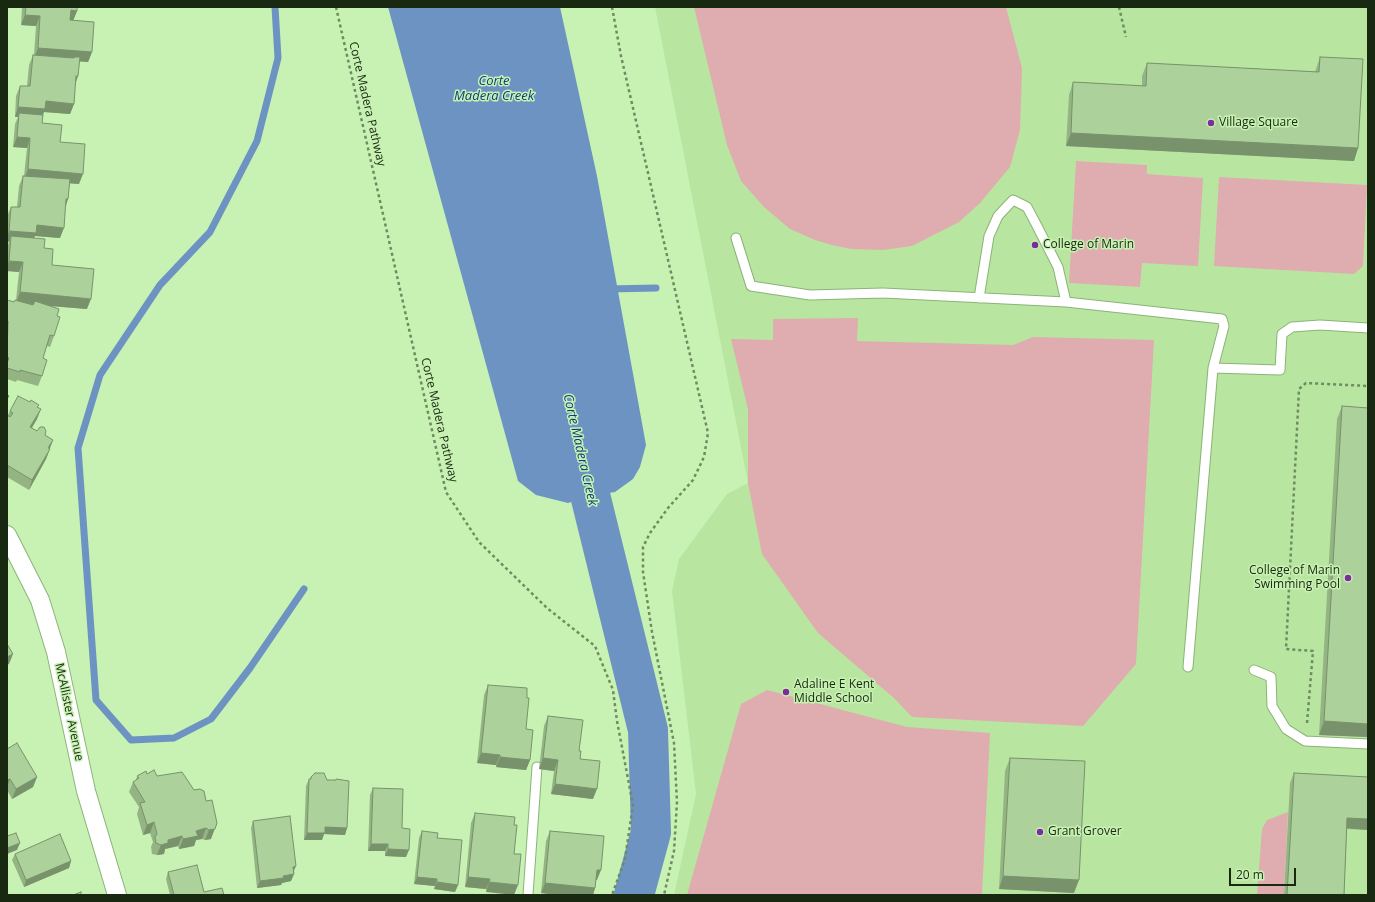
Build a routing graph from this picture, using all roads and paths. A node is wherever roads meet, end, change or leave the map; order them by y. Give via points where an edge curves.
1 (336, 7) edge
2 (612, 7) edge
3 (1119, 7) edge
4 (1126, 37) dead end
5 (736, 238) dead end
6 (979, 298) junction
7 (1066, 302) junction
8 (1368, 328) edge
9 (1213, 368) junction
10 (1368, 386) edge
11 (7, 535) edge
12 (1188, 667) dead end
13 (1254, 670) dead end
14 (1305, 741) junction
15 (1368, 744) edge
16 (537, 767) dead end
17 (117, 895) edge
18 (528, 895) edge
19 (612, 895) edge
20 (664, 895) edge

1 - 19 path, Corte Madera Pathway via 446,492 479,542 547,608 595,646 613,690 633,805 625,859
2 - 20 path via 708,432 704,457 693,480 668,508 650,533 644,547 643,572 652,632 674,743 677,802 674,851
3 - 4 path
5 - 6 lane via 751,286 810,295 883,293
6 - 7 lane
6 - 7 lane via 989,236 998,216 1014,200 1027,207 1058,267
7 - 9 lane via 1222,319 1224,326
8 - 9 lane via 1320,325 1292,327 1282,334 1280,370
9 - 12 lane
10 - 14 path via 1306,383 1299,389 1286,649 1313,651
11 - 17 street, McAllister Avenue via 40,600 56,652 86,791
13 - 14 lane via 1270,677 1272,706 1286,729
14 - 15 lane
16 - 18 lane

